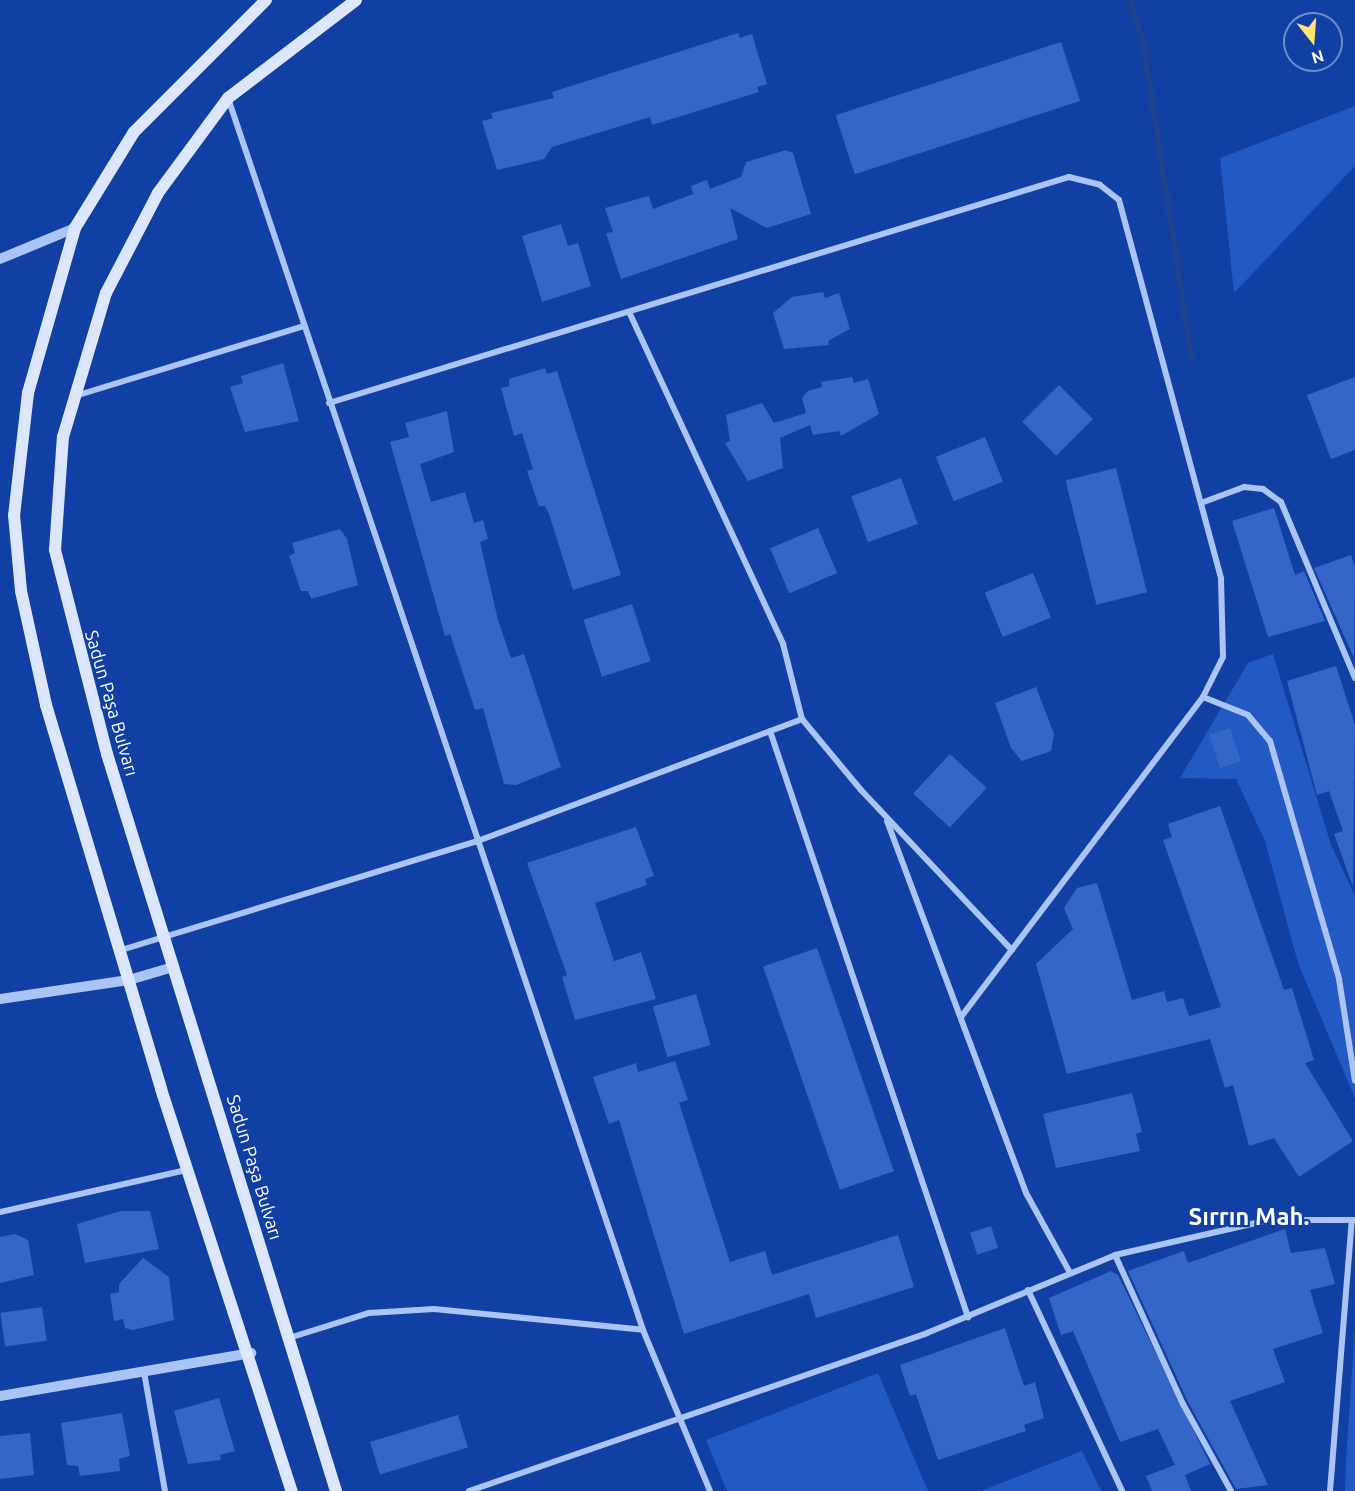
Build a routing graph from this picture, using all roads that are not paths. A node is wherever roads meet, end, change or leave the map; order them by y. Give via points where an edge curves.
1 (266, 0) edge
2 (356, 0) edge
3 (228, 98) junction
4 (75, 228) junction
5 (0, 259) edge
6 (630, 314) junction
7 (304, 326) junction
8 (75, 396) junction
9 (329, 403) junction
10 (1201, 503) junction
11 (1355, 678) edge
12 (1203, 697) junction
13 (802, 719) junction
14 (770, 731) junction
15 (886, 817) junction
16 (475, 842) junction
17 (165, 938) junction
18 (1012, 950) junction
19 (118, 951) junction
20 (173, 967) junction
21 (129, 980) junction
22 (0, 999) edge
23 (961, 1017) junction
24 (1355, 1081) edge
25 (189, 1169) junction
26 (0, 1212) edge
27 (1353, 1220) edge
28 (1114, 1255) junction
29 (1069, 1271) junction
30 (1028, 1290) junction
31 (968, 1317) junction
32 (644, 1330) junction
33 (289, 1338) junction
34 (251, 1353) junction
35 (144, 1372) junction
36 (0, 1396) edge
37 (678, 1415) junction
38 (165, 1491) edge
39 (292, 1491) edge
40 (336, 1491) edge
41 (469, 1491) edge
42 (710, 1491) edge
43 (1122, 1491) edge
44 (1230, 1491) edge
45 (1330, 1491) edge

1 - 4 main road via 135,132
2 - 3 main road, Sadun Paşa Bulvarı
3 - 7 street
3 - 8 main road, Sadun Paşa Bulvarı via 158,192 106,293
4 - 5 street
4 - 19 main road via 28,393 14,515 21,591 46,705
6 - 9 street
6 - 10 street via 1069,177 1100,185 1119,200
6 - 13 street via 783,644
7 - 8 street
7 - 9 street
8 - 17 main road, Sadun Paşa Bulvarı via 63,437 55,550 79,659
9 - 16 street
10 - 11 street via 1244,487 1263,489 1281,502
10 - 12 street via 1226,614 1223,657
12 - 18 street
12 - 24 street via 1248,715 1270,741 1339,979
13 - 14 street
13 - 15 street
14 - 16 street
14 - 31 street
15 - 18 street
15 - 23 street
16 - 17 street
16 - 32 street
17 - 19 street
17 - 20 main road, Sadun Paşa Bulvarı
18 - 23 street
19 - 21 main road
20 - 21 street
20 - 33 main road, Sadun Paşa Bulvarı
21 - 22 street
21 - 25 main road
23 - 29 street via 1026,1193
25 - 26 street
25 - 34 main road
27 - 28 street via 1269,1220
27 - 45 street
28 - 29 street
28 - 44 street via 1183,1404
29 - 30 street
30 - 31 street
30 - 43 street
31 - 37 street
32 - 33 street via 434,1309 369,1313
32 - 37 street
33 - 40 main road, Sadun Paşa Bulvarı
34 - 35 street
34 - 39 main road
35 - 36 street
35 - 38 street
37 - 41 street
37 - 42 street

